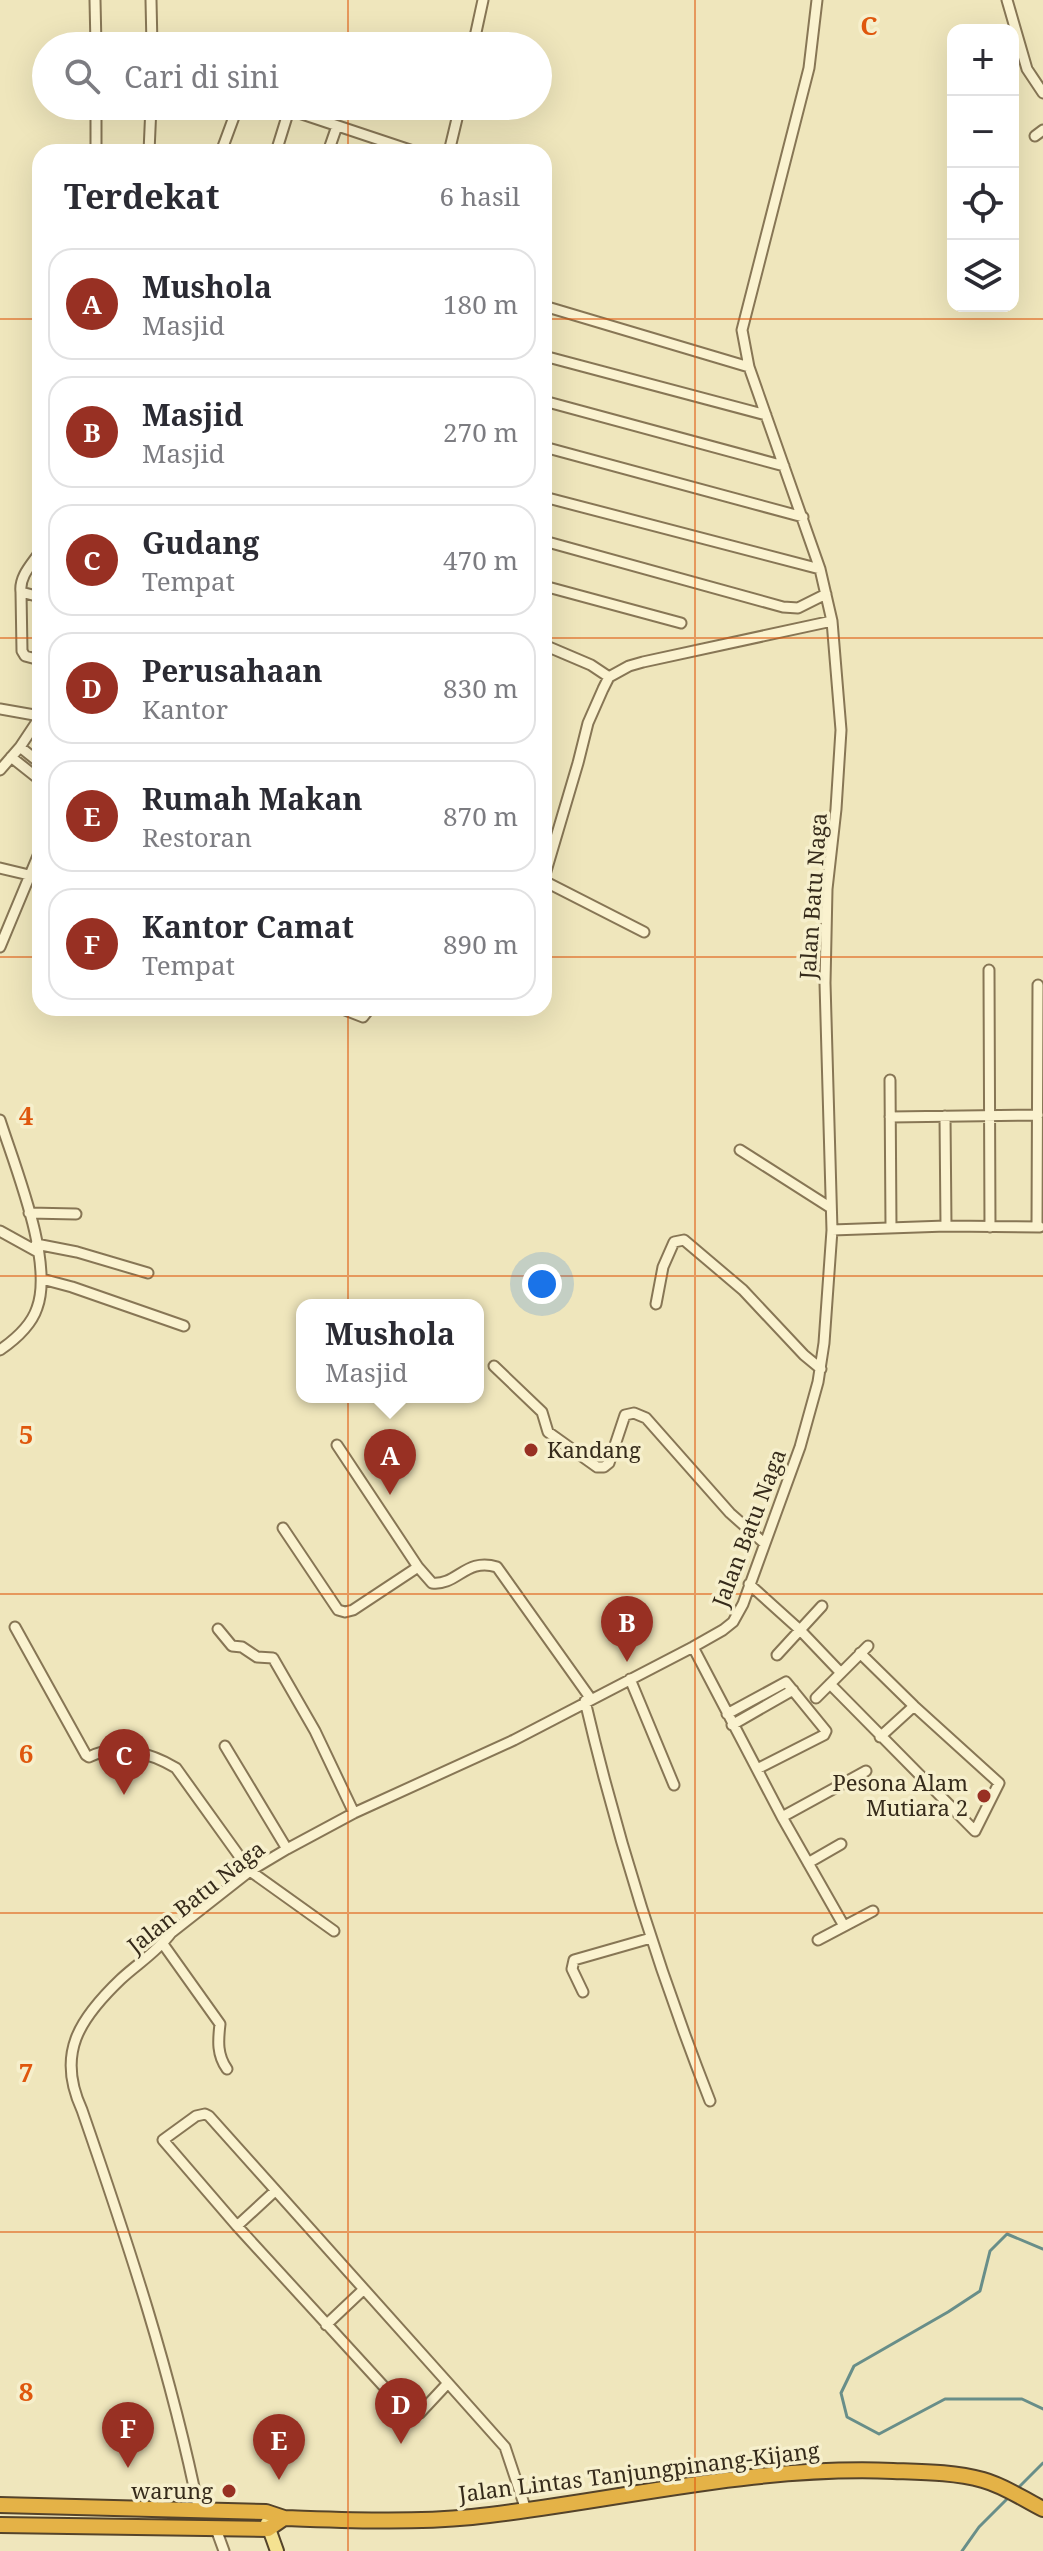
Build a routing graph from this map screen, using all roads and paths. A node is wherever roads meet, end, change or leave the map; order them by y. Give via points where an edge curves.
1 (95, 0) edge
2 (151, 0) edge
3 (483, 0) edge
4 (817, 0) edge
5 (1007, 0) edge
6 (96, 32) edge
7 (152, 32) edge
8 (476, 32) edge
9 (1038, 79) edge
10 (1043, 93) edge
11 (96, 120) edge
12 (150, 120) edge
13 (233, 120) edge
14 (286, 120) edge
15 (319, 120) edge
16 (457, 120) edge
17 (337, 126) junction
18 (96, 144) edge
19 (149, 144) edge
20 (224, 144) edge
21 (278, 144) edge
22 (331, 144) edge
23 (392, 144) edge
24 (451, 144) edge
25 (552, 308) edge
26 (552, 358) edge
27 (749, 367) junction
28 (552, 403) edge
29 (766, 415) junction
30 (552, 449) edge
31 (784, 466) junction
32 (552, 499) edge
33 (803, 517) junction
34 (552, 543) edge
35 (32, 564) edge
36 (820, 569) junction
37 (552, 588) edge
38 (21, 592) junction
39 (826, 594) junction
40 (32, 595) edge
41 (832, 621) junction
42 (681, 623) dead end
43 (552, 648) edge
44 (32, 658) edge
45 (609, 677) junction
46 (0, 709) edge
47 (32, 715) edge
48 (32, 729) edge
49 (20, 747) junction
50 (11, 757) junction
51 (32, 757) edge
52 (0, 770) edge
53 (32, 774) edge
54 (552, 853) edge
55 (0, 868) edge
56 (32, 868) edge
57 (29, 875) junction
58 (552, 884) edge
59 (644, 932) dead end
60 (0, 947) edge
61 (989, 970) dead end
62 (1038, 985) dead end
63 (890, 1080) dead end
64 (990, 1115) junction
65 (1038, 1115) junction
66 (945, 1116) junction
67 (890, 1117) junction
68 (0, 1120) edge
69 (740, 1150) dead end
70 (831, 1208) junction
71 (29, 1213) junction
72 (76, 1214) dead end
73 (946, 1226) junction
74 (990, 1227) junction
75 (1040, 1227) edge
76 (891, 1228) junction
77 (832, 1230) junction
78 (0, 1231) edge
79 (37, 1248) junction
80 (148, 1273) dead end
81 (42, 1279) junction
82 (656, 1304) dead end
83 (184, 1326) dead end
84 (0, 1350) edge
85 (494, 1366) dead end
86 (821, 1369) junction
87 (337, 1445) dead end
88 (283, 1528) dead end
89 (764, 1543) junction
90 (418, 1567) junction
91 (749, 1584) junction
92 (822, 1606) dead end
93 (15, 1627) dead end
94 (218, 1629) dead end
95 (800, 1630) junction
96 (693, 1647) junction
97 (777, 1655) dead end
98 (841, 1673) junction
99 (630, 1679) junction
100 (830, 1684) junction
101 (793, 1690) junction
102 (816, 1698) dead end
103 (588, 1700) junction
104 (914, 1706) junction
105 (727, 1714) junction
106 (732, 1725) junction
107 (880, 1737) junction
108 (225, 1746) dead end
109 (757, 1769) junction
110 (866, 1771) dead end
111 (674, 1785) dead end
112 (354, 1813) junction
113 (782, 1817) junction
114 (841, 1844) dead end
115 (287, 1849) junction
116 (808, 1863) junction
117 (250, 1871) junction
118 (873, 1911) dead end
119 (844, 1926) junction
120 (334, 1931) dead end
121 (651, 1938) junction
122 (818, 1940) dead end
123 (163, 1944) junction
124 (583, 1992) dead end
125 (227, 2069) dead end
126 (710, 2101) dead end
127 (275, 2191) junction
128 (237, 2226) junction
129 (363, 2290) junction
130 (326, 2325) junction
131 (448, 2383) junction
132 (0, 2505) edge
133 (1043, 2509) edge
134 (526, 2510) junction
135 (199, 2511) junction
136 (266, 2512) junction
137 (284, 2518) junction
138 (0, 2525) edge
139 (216, 2529) junction
140 (268, 2529) junction
141 (224, 2551) edge
142 (277, 2551) edge

1 - 6 street
2 - 7 street
3 - 8 street
4 - 27 street, Jalan Batu Naga via 809,68 742,330
5 - 9 street via 1019,47
9 - 10 street
11 - 18 street
12 - 19 street
13 - 20 street
14 - 21 street
15 - 17 street
16 - 24 street
17 - 22 street
17 - 23 street
25 - 27 street
26 - 29 street
27 - 29 street, Jalan Batu Naga
28 - 31 street
29 - 31 street, Jalan Batu Naga
30 - 33 street
31 - 33 street, Jalan Batu Naga
32 - 36 street
33 - 36 street, Jalan Batu Naga
34 - 39 street via 783,607 798,608
35 - 38 street
36 - 39 street, Jalan Batu Naga
37 - 42 street
38 - 40 street
38 - 44 street via 22,651
39 - 41 street, Jalan Batu Naga
41 - 45 street via 643,662
41 - 70 street, Jalan Batu Naga via 841,730 825,983
43 - 45 street
45 - 54 street via 588,723
46 - 47 street
48 - 49 street
49 - 50 street
49 - 51 street
50 - 52 street
50 - 53 street
55 - 57 street
56 - 57 street
57 - 60 street
58 - 59 street
61 - 64 street
62 - 65 street
63 - 67 street
64 - 65 street
64 - 66 street
64 - 74 street
65 - 75 street
66 - 67 street
66 - 73 street
67 - 76 street
68 - 71 street
69 - 70 street
70 - 77 street, Jalan Batu Naga
71 - 72 street
71 - 79 street
73 - 74 street
73 - 76 street
74 - 75 street
76 - 77 street
77 - 86 street, Jalan Batu Naga
78 - 79 street
79 - 80 street via 77,1252
79 - 81 street
81 - 83 street
81 - 84 street via 31,1320
82 - 86 street via 663,1267 674,1242 684,1240 743,1290
85 - 89 street via 543,1413 548,1432 597,1467 609,1463 625,1415 646,1418 730,1513
86 - 89 street, Jalan Batu Naga via 800,1447
87 - 90 street
88 - 90 street via 338,1610 353,1610
89 - 91 street, Jalan Batu Naga
90 - 103 street via 438,1584 479,1564 497,1567
91 - 95 street
91 - 96 street, Jalan Batu Naga via 738,1616
92 - 95 street
93 - 117 street via 86,1755 115,1749 160,1758 176,1768
94 - 112 street via 232,1646 273,1658
95 - 97 street
95 - 98 street
96 - 99 street, Jalan Batu Naga
96 - 105 street
98 - 100 street
98 - 104 street via 864,1650
99 - 103 street, Jalan Batu Naga
99 - 111 street
100 - 102 street
100 - 107 street
101 - 105 street via 785,1682
101 - 106 street
101 - 109 street via 825,1734
103 - 112 street, Jalan Batu Naga
103 - 121 street via 603,1776
104 - 107 street
104 - 107 street via 999,1783 975,1831
105 - 106 street
106 - 109 street
108 - 115 street
109 - 113 street
110 - 113 street
112 - 115 street, Jalan Batu Naga
113 - 116 street
114 - 116 street
115 - 117 street, Jalan Batu Naga
116 - 119 street
117 - 120 street
117 - 123 street, Jalan Batu Naga
118 - 119 street
119 - 122 street
121 - 124 street via 574,1960 572,1969
121 - 126 street
123 - 125 street via 220,2024 220,2060
123 - 135 street, Jalan Batu Naga via 102,1999 73,2045 70,2066 73,2091 123,2229 179,2415
127 - 128 street
127 - 128 street via 205,2114 163,2140
127 - 129 street
128 - 130 street
129 - 130 street
129 - 131 street
130 - 131 street via 409,2414 420,2413
131 - 134 street via 505,2447
132 - 135 highway, Jalan Lintas Tanjungpinang-Kijang
133 - 134 highway, Jalan Lintas Tanjungpinang-Kijang via 998,2485 966,2476 811,2470
134 - 137 highway, Jalan Lintas Tanjungpinang-Kijang via 426,2521
135 - 136 highway, Jalan Lintas Tanjungpinang-Kijang
136 - 137 highway, Jalan Lintas Tanjungpinang-Kijang
136 - 140 main road
137 - 140 highway
138 - 139 highway
139 - 140 highway
139 - 141 street
140 - 142 main road

